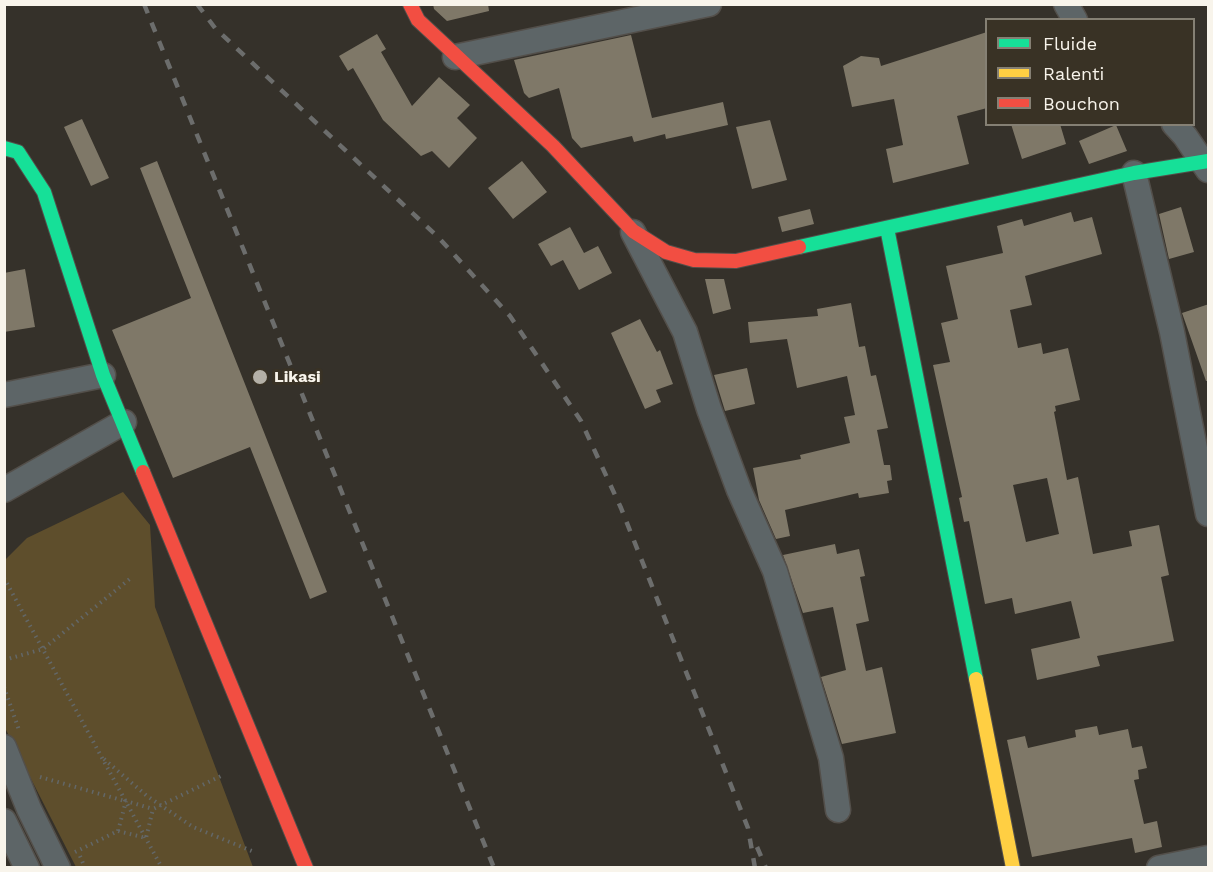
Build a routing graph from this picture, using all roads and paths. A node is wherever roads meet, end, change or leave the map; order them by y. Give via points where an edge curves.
1 (410, 4) edge
2 (709, 4) edge
3 (1066, 4) edge
4 (1074, 18) edge
5 (455, 57) junction
6 (1176, 126) edge
7 (4, 148) edge
8 (1207, 164) edge
9 (1134, 173) junction
10 (887, 228) junction
11 (633, 231) junction
12 (103, 375) junction
13 (4, 396) edge
14 (124, 422) junction
15 (4, 490) edge
16 (1209, 514) edge
17 (4, 578) edge
18 (131, 578) dead end
19 (43, 649) junction
20 (4, 660) edge
21 (4, 747) edge
22 (102, 758) junction
23 (221, 776) dead end
24 (40, 785) dead end
25 (126, 801) junction
26 (161, 805) junction
27 (153, 809) junction
28 (838, 810) dead end
29 (4, 821) edge
30 (118, 831) junction
31 (146, 838) junction
32 (71, 841) dead end
33 (76, 850) junction
34 (252, 851) dead end
35 (1209, 858) edge
36 (64, 863) edge
37 (27, 867) edge
38 (85, 867) edge
39 (162, 867) edge
40 (306, 867) edge
41 (1013, 867) edge
42 (1159, 867) edge

1 - 5 street via 418,20
2 - 5 street
3 - 4 street
5 - 11 street via 553,146
6 - 8 street
7 - 12 street via 18,152 44,192
8 - 9 street
9 - 10 street
9 - 16 street
10 - 11 street via 736,261 694,260 666,252
10 - 41 street
11 - 28 street via 686,332 739,490 775,571 831,758
12 - 13 street
12 - 14 street
14 - 15 street
14 - 40 street
17 - 19 path
18 - 19 path
19 - 20 path
19 - 22 path
21 - 36 street via 29,809
22 - 25 path
22 - 26 path
23 - 26 path
24 - 25 path via 35,776
25 - 27 path
25 - 30 path
25 - 31 path
26 - 27 path
26 - 34 path via 193,827
27 - 31 path
29 - 37 street
30 - 31 path
30 - 33 path
31 - 39 path
32 - 33 path
33 - 36 path
33 - 38 path
35 - 42 street

